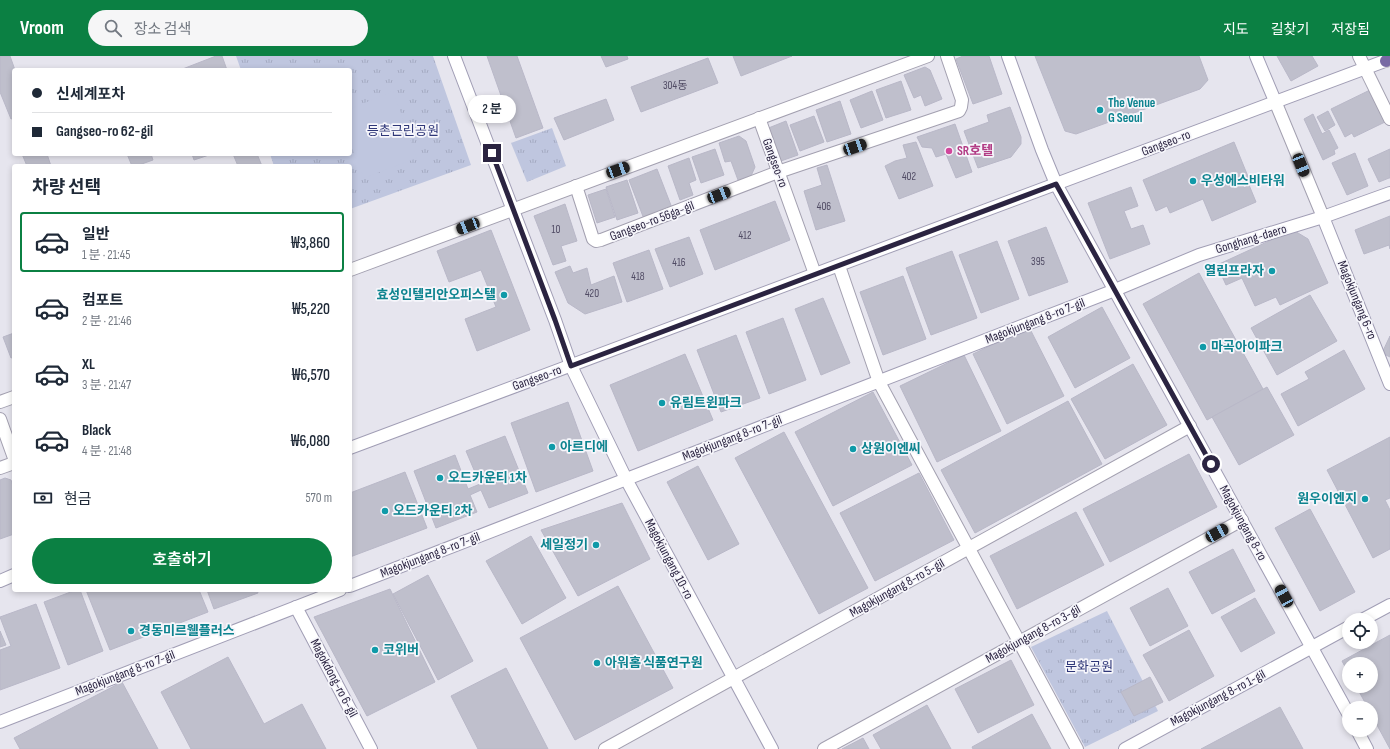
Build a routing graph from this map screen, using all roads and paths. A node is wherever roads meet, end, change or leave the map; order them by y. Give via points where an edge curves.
1 (454, 56) edge
2 (928, 56) edge
3 (946, 56) edge
4 (1008, 56) edge
5 (1256, 56) edge
6 (1359, 56) edge
7 (1389, 59) edge
8 (1365, 68) junction
9 (1275, 101) junction
10 (759, 118) junction
11 (1390, 119) edge
12 (778, 172) junction
13 (1056, 184) junction
14 (576, 186) junction
15 (1390, 193) edge
16 (513, 209) junction
17 (1322, 217) junction
18 (839, 266) junction
19 (352, 269) edge
20 (815, 274) junction
21 (1115, 290) junction
22 (571, 366) junction
23 (879, 382) junction
24 (1390, 384) edge
25 (12, 398) edge
26 (0, 402) edge
27 (0, 419) edge
28 (1190, 426) junction
29 (352, 447) edge
30 (12, 452) edge
31 (12, 464) edge
32 (0, 468) edge
33 (626, 479) junction
34 (1242, 520) junction
35 (969, 548) junction
36 (12, 576) edge
37 (0, 581) edge
38 (352, 585) edge
39 (335, 592) edge
40 (1390, 605) edge
41 (296, 607) junction
42 (1375, 613) edge
43 (1342, 631) edge
44 (1019, 642) junction
45 (1312, 648) junction
46 (733, 678) junction
47 (1342, 702) edge
48 (0, 722) edge
49 (1361, 737) edge
50 (371, 749) edge
51 (605, 749) edge
52 (772, 749) edge
53 (824, 749) edge
54 (1077, 749) edge
55 (1125, 749) edge
56 (1367, 749) edge

1 - 16 street, Magokjungang 10-ro
2 - 10 street
3 - 12 street, Gangseo-ro 56ga-gil via 962,100 958,111
4 - 13 street
5 - 9 street
6 - 8 street
7 - 8 street, Gangseo-ro
8 - 9 street, Gangseo-ro
8 - 11 street
9 - 13 street, Gangseo-ro
9 - 17 street
10 - 12 street, Gangseo-ro
10 - 14 street
12 - 14 street, Gangseo-ro 56ga-gil via 596,241 593,239
12 - 20 street, Gangseo-ro
13 - 18 street, Gangseo-ro
13 - 21 street, Magokjungang 8-ro
14 - 16 street
15 - 17 street, Gonghang-daero
16 - 19 street
16 - 22 street, Magokjungang 10-ro
17 - 21 street, Gonghang-daero via 1199,255
17 - 24 street, Magokjungang 6-ro
18 - 20 street, Gangseo-ro
18 - 23 street
20 - 22 street, Gangseo-ro
21 - 23 street, Magokjungang 8-ro 7-gil
21 - 28 street, Magokjungang 8-ro
22 - 29 street, Gangseo-ro
22 - 33 street, Magokjungang 10-ro
23 - 33 street, Magokjungang 8-ro 7-gil
23 - 35 street
25 - 26 street
27 - 30 street
28 - 34 street, Magokjungang 8-ro
28 - 35 street, Magokjungang 8-ro 5-gil
31 - 32 street
33 - 38 street, Magokjungang 8-ro 7-gil
33 - 46 street, Magokjungang 10-ro
34 - 44 street, Magokjungang 8-ro 3-gil
34 - 45 street, Magokjungang 8-ro
35 - 44 street
35 - 46 street, Magokjungang 8-ro 5-gil
36 - 37 street
39 - 41 street, Magokjungang 8-ro 7-gil
40 - 42 street
41 - 48 street, Magokjungang 8-ro 7-gil
41 - 50 street, Magokdong-ro 6-gil
43 - 45 street
44 - 53 street, Magokjungang 8-ro 3-gil
44 - 54 street
45 - 47 street, Magokjungang 8-ro
45 - 55 street, Magokjungang 8-ro 1-gil
46 - 51 street, Magokjungang 8-ro 5-gil
46 - 52 street, Magokjungang 10-ro
49 - 56 street

